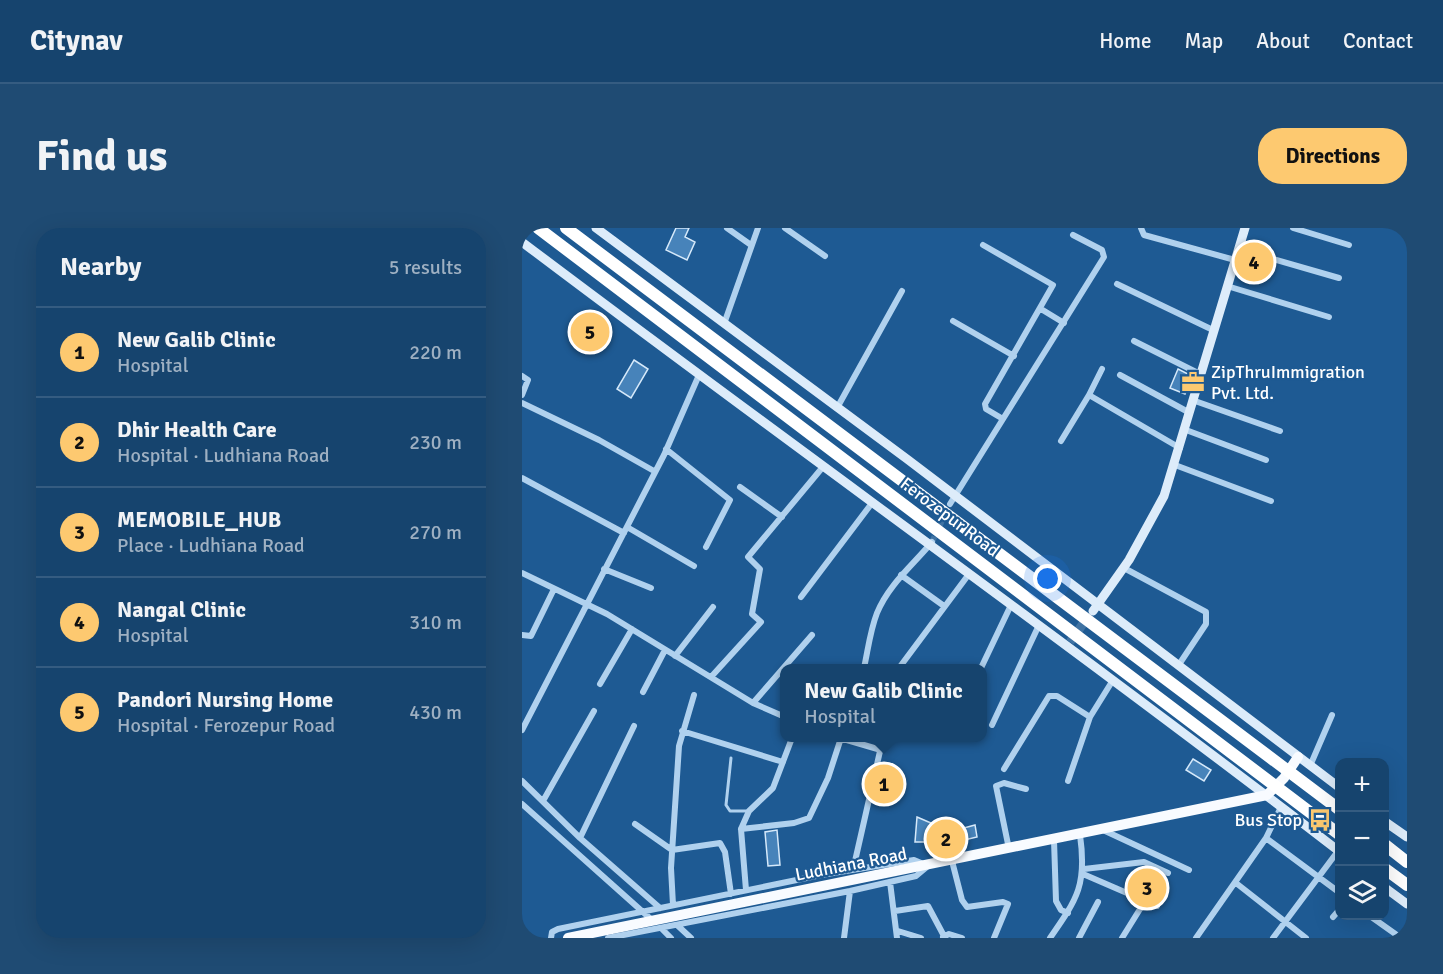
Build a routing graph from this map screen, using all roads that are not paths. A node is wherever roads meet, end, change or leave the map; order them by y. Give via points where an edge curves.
1 (538, 228) edge
2 (566, 228) edge
3 (596, 228) edge
4 (727, 228) edge
5 (758, 228) edge
6 (785, 228) edge
7 (1141, 228) edge
8 (1245, 228) edge
9 (1293, 228) edge
10 (1073, 234) dead end
11 (522, 242) edge
12 (751, 245) junction
13 (1349, 245) dead end
14 (983, 246) dead end
15 (1238, 249) junction
16 (825, 256) dead end
17 (1235, 260) junction
18 (1339, 278) dead end
19 (1117, 284) dead end
20 (1227, 286) junction
21 (902, 291) dead end
22 (1041, 309) junction
23 (1329, 317) dead end
24 (953, 321) dead end
25 (1064, 323) junction
26 (724, 324) junction
27 (1215, 331) junction
28 (1134, 341) dead end
29 (1014, 356) junction
30 (1102, 369) dead end
31 (699, 375) junction
32 (1120, 375) dead end
33 (1202, 375) junction
34 (522, 376) edge
35 (522, 395) edge
36 (1089, 395) junction
37 (1195, 401) junction
38 (522, 403) edge
39 (837, 408) junction
40 (1191, 414) junction
41 (1004, 419) junction
42 (1186, 430) junction
43 (1280, 431) dead end
44 (1061, 441) dead end
45 (666, 449) junction
46 (1180, 449) junction
47 (1266, 460) dead end
48 (1175, 465) junction
49 (822, 468) junction
50 (654, 471) junction
51 (522, 478) edge
52 (740, 487) dead end
53 (952, 500) junction
54 (1271, 501) dead end
55 (872, 503) junction
56 (782, 518) junction
57 (625, 530) junction
58 (931, 543) junction
59 (706, 547) dead end
60 (694, 566) dead end
61 (1124, 567) junction
62 (604, 569) junction
63 (522, 573) edge
64 (969, 574) junction
65 (901, 575) junction
66 (651, 588) dead end
67 (554, 589) junction
68 (801, 597) dead end
69 (587, 603) junction
70 (1011, 605) junction
71 (945, 606) junction
72 (712, 607) dead end
73 (1095, 608) junction
74 (1039, 625) junction
75 (632, 629) junction
76 (522, 635) edge
77 (812, 635) dead end
78 (665, 650) junction
79 (675, 656) junction
80 (787, 664) edge
81 (865, 664) edge
82 (903, 664) edge
83 (983, 664) edge
84 (1178, 666) junction
85 (780, 672) edge
86 (711, 677) junction
87 (1113, 680) junction
88 (600, 684) dead end
89 (643, 692) dead end
90 (694, 695) dead end
91 (753, 703) junction
92 (594, 711) dead end
93 (780, 715) edge
94 (1332, 715) dead end
95 (1090, 717) junction
96 (992, 725) dead end
97 (634, 726) dead end
98 (522, 730) edge
99 (682, 731) junction
100 (790, 742) edge
101 (840, 742) edge
102 (854, 742) edge
103 (882, 742) edge
104 (881, 750) junction
105 (1298, 757) junction
106 (731, 758) dead end
107 (783, 762) junction
108 (1310, 766) junction
109 (1004, 769) dead end
110 (522, 781) edge
111 (1068, 781) dead end
112 (1335, 784) edge
113 (1026, 789) dead end
114 (1266, 795) junction
115 (543, 801) junction
116 (522, 804) edge
117 (1287, 804) junction
118 (1335, 806) edge
119 (749, 811) junction
120 (635, 824) dead end
121 (1389, 824) edge
122 (741, 829) junction
123 (1102, 830) junction
124 (1335, 832) edge
125 (1080, 835) junction
126 (1407, 837) edge
127 (580, 838) junction
128 (1266, 838) junction
129 (1054, 840) junction
130 (1335, 847) edge
131 (1389, 848) edge
132 (1009, 849) junction
133 (672, 850) junction
134 (1335, 857) edge
135 (952, 861) junction
136 (1407, 861) edge
137 (928, 866) junction
138 (853, 870) junction
139 (1190, 870) dead end
140 (1084, 871) junction
141 (1389, 872) edge
142 (1168, 873) dead end
143 (1320, 879) junction
144 (890, 882) junction
145 (1236, 883) junction
146 (1407, 885) edge
147 (639, 889) junction
148 (746, 890) junction
149 (1335, 890) edge
150 (850, 891) junction
151 (1389, 891) edge
152 (731, 894) junction
153 (629, 899) junction
154 (1145, 901) junction
155 (1098, 902) dead end
156 (1407, 904) edge
157 (673, 905) junction
158 (1157, 906) dead end
159 (660, 908) junction
160 (644, 911) junction
161 (895, 911) junction
162 (1068, 913) junction
163 (1335, 915) edge
164 (1333, 918) dead end
165 (1377, 920) edge
166 (1286, 922) junction
167 (677, 926) junction
168 (661, 929) junction
169 (897, 935) edge
170 (943, 937) edge
171 (551, 938) edge
172 (568, 938) edge
173 (608, 938) edge
174 (671, 938) edge
175 (691, 938) edge
176 (844, 938) edge
177 (921, 938) edge
178 (962, 938) edge
179 (994, 938) edge
180 (1050, 938) edge
181 (1079, 938) edge
182 (1122, 938) edge
183 (1196, 938) edge
184 (1274, 938) edge
185 (1306, 938) edge
186 (1401, 938) edge

1 - 117 highway, Ferozepur Road via 1253,771
2 - 118 highway
3 - 26 main road
4 - 12 street
5 - 12 street
6 - 16 street
7 - 17 street via 1144,235
8 - 15 main road
9 - 13 street
10 - 25 street via 1105,254
11 - 31 main road
12 - 26 street
14 - 22 street via 1051,283 1053,289
15 - 17 main road
15 - 18 street
17 - 20 main road
19 - 27 street
20 - 23 street
20 - 27 main road
21 - 39 street
22 - 25 street
22 - 29 street
24 - 29 street
25 - 41 street
26 - 39 main road
27 - 33 main road
28 - 33 street
29 - 41 street via 985,404 986,409
30 - 36 street
31 - 45 street
31 - 49 main road
32 - 40 street
33 - 37 main road
34 - 35 street via 528,380
36 - 44 street
36 - 46 street
37 - 40 main road
37 - 43 street
38 - 50 street
39 - 53 main road
40 - 42 main road
41 - 53 street
42 - 46 main road
42 - 47 street
45 - 50 street
45 - 59 street via 730,500
46 - 48 main road
48 - 54 street
48 - 61 main road via 1157,511
49 - 55 main road
49 - 56 street
50 - 57 street
51 - 57 street
52 - 56 street
53 - 73 main road
55 - 58 main road
55 - 68 street
56 - 86 street via 748,557 760,569 752,614 761,622
57 - 60 street
57 - 62 street
58 - 64 main road
58 - 65 street
61 - 73 main road
61 - 84 street via 1206,612 1206,624
62 - 66 street
62 - 69 street
63 - 67 street
64 - 70 main road
64 - 71 street
65 - 71 street
65 - 81 street via 878,612
67 - 69 street
67 - 76 street via 531,636
69 - 75 street
69 - 98 street
70 - 74 main road
70 - 83 street
71 - 82 street
72 - 79 street
73 - 84 main road
74 - 87 main road
74 - 96 street
75 - 78 street
75 - 88 street
77 - 80 street
78 - 79 street
78 - 89 street
79 - 86 street
84 - 105 main road
85 - 91 street
86 - 91 street
87 - 95 street
87 - 114 main road
90 - 99 street
91 - 93 street
92 - 115 street
94 - 108 street
95 - 109 street via 1057,696 1049,696
95 - 111 street
97 - 127 street
99 - 107 street
99 - 133 street
100 - 107 street
101 - 122 street via 809,818
102 - 104 street
103 - 104 street
104 - 138 street
105 - 108 main road
105 - 114 main road
106 - 119 lane via 726,806 730,811
107 - 119 street via 769,795
108 - 112 main road
110 - 115 street
113 - 132 street via 1004,783 996,786
114 - 117 main road
114 - 123 main road, Ludhiana Road
115 - 127 street
116 - 153 street
117 - 124 highway, Ferozepur Road
117 - 128 street
117 - 130 main road
119 - 122 street
120 - 133 street
121 - 126 main road
122 - 148 street
123 - 125 main road, Ludhiana Road
123 - 139 street
125 - 129 main road, Ludhiana Road
125 - 140 street
127 - 147 street
128 - 143 street
128 - 145 street
129 - 132 main road, Ludhiana Road
129 - 162 street via 1056,901
131 - 136 highway
132 - 135 main road, Ludhiana Road
133 - 152 street via 720,843
133 - 157 street
134 - 143 street
135 - 137 main road, Ludhiana Road
135 - 179 street via 967,907 1008,904
137 - 138 street via 914,860
137 - 144 street via 916,876
137 - 172 main road, Ludhiana Road
138 - 148 street
140 - 142 street via 1144,862
140 - 154 street
140 - 162 street
141 - 146 highway
143 - 149 street
143 - 166 street
144 - 150 street
144 - 161 street
145 - 166 street
145 - 183 street
147 - 153 street
147 - 159 street
148 - 152 street
150 - 167 street
150 - 176 street
151 - 156 main road
152 - 157 street
153 - 160 street
154 - 158 street
154 - 182 street
155 - 181 street
157 - 159 street
159 - 160 street
160 - 168 street
160 - 171 street via 558,929
161 - 169 street
161 - 170 street via 928,906
162 - 180 street
163 - 164 street
165 - 186 street
166 - 184 street
166 - 185 street
167 - 168 street
167 - 175 street
168 - 173 street
168 - 174 street
169 - 177 street
170 - 178 street

